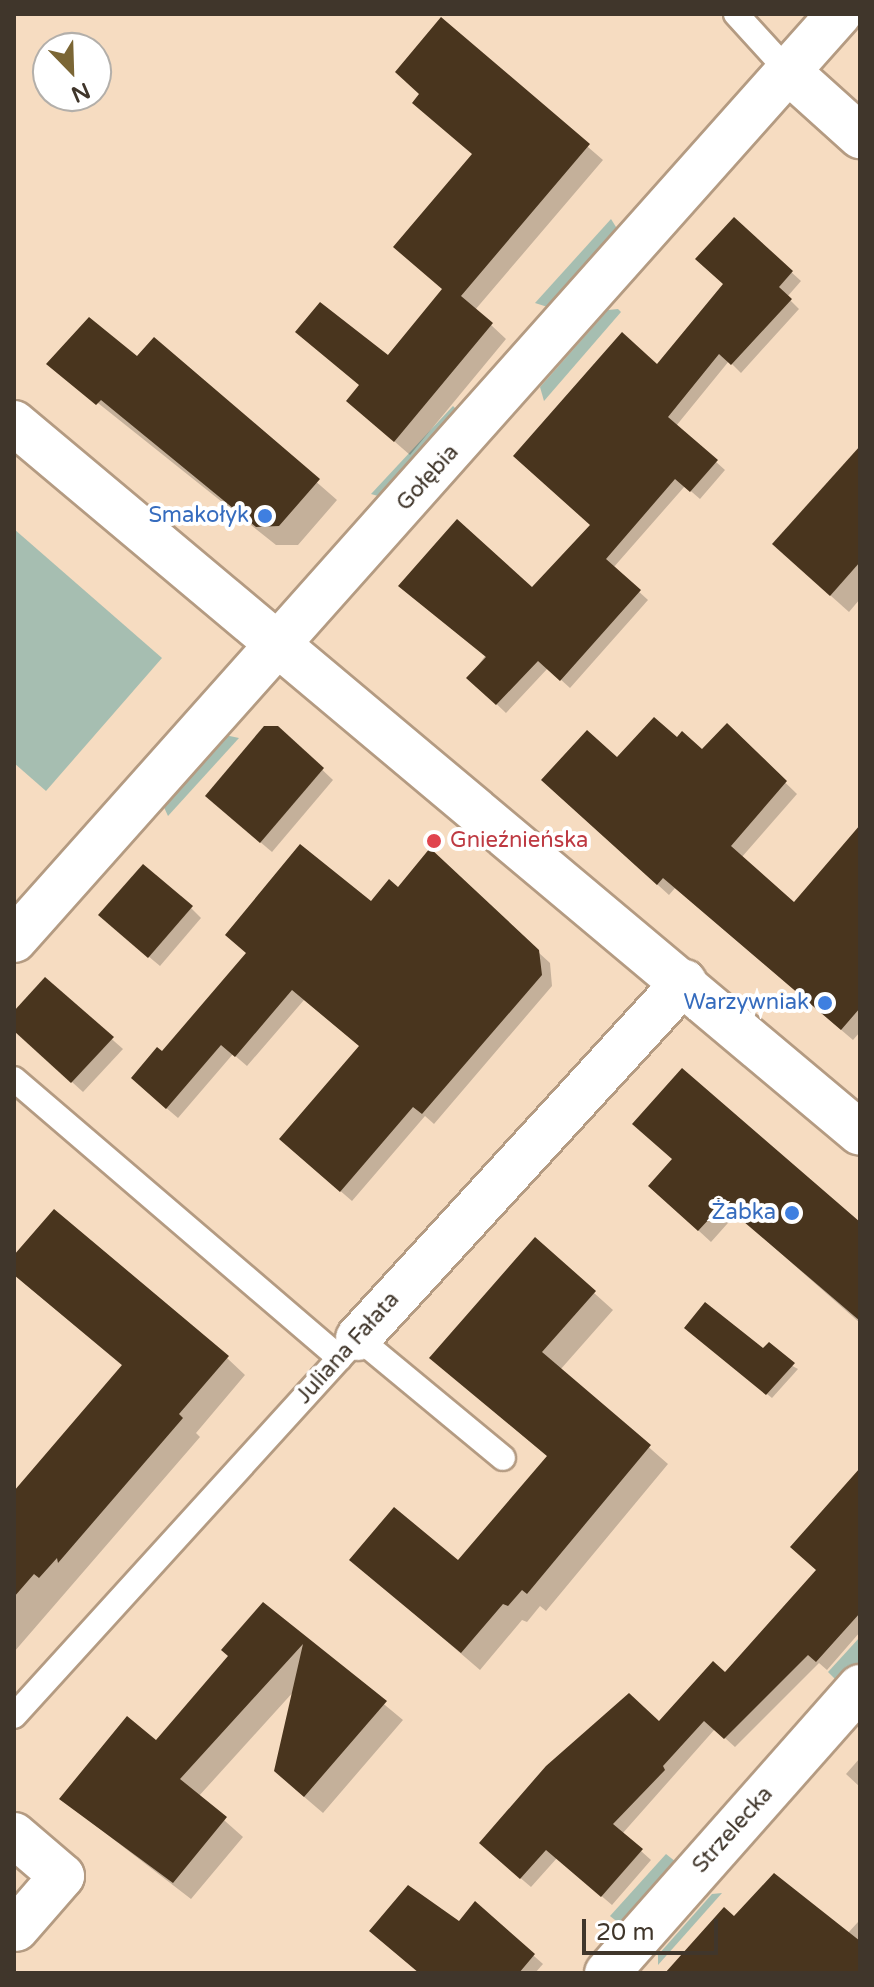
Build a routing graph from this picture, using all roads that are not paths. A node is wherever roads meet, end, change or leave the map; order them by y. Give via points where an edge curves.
1 (736, 14) edge
2 (839, 14) edge
3 (789, 72) junction
4 (860, 136) edge
5 (14, 423) edge
6 (278, 646) junction
7 (14, 940) edge
8 (684, 982) junction
9 (14, 1079) edge
10 (860, 1133) edge
11 (349, 1348) junction
12 (503, 1458) dead end
13 (860, 1687) edge
14 (19, 1699) edge
15 (14, 1835) edge
16 (16, 1929) edge
17 (607, 1973) edge

1 - 3 lane
2 - 3 street, Gołębia
3 - 4 street
3 - 6 street, Gołębia
5 - 6 street
6 - 7 street, Gołębia
6 - 8 street
8 - 10 street
8 - 11 street, Juliana Fałata
9 - 11 lane
11 - 12 lane
11 - 14 lane, Juliana Fałata
13 - 17 street, Strzelecka
15 - 16 street via 62,1876

